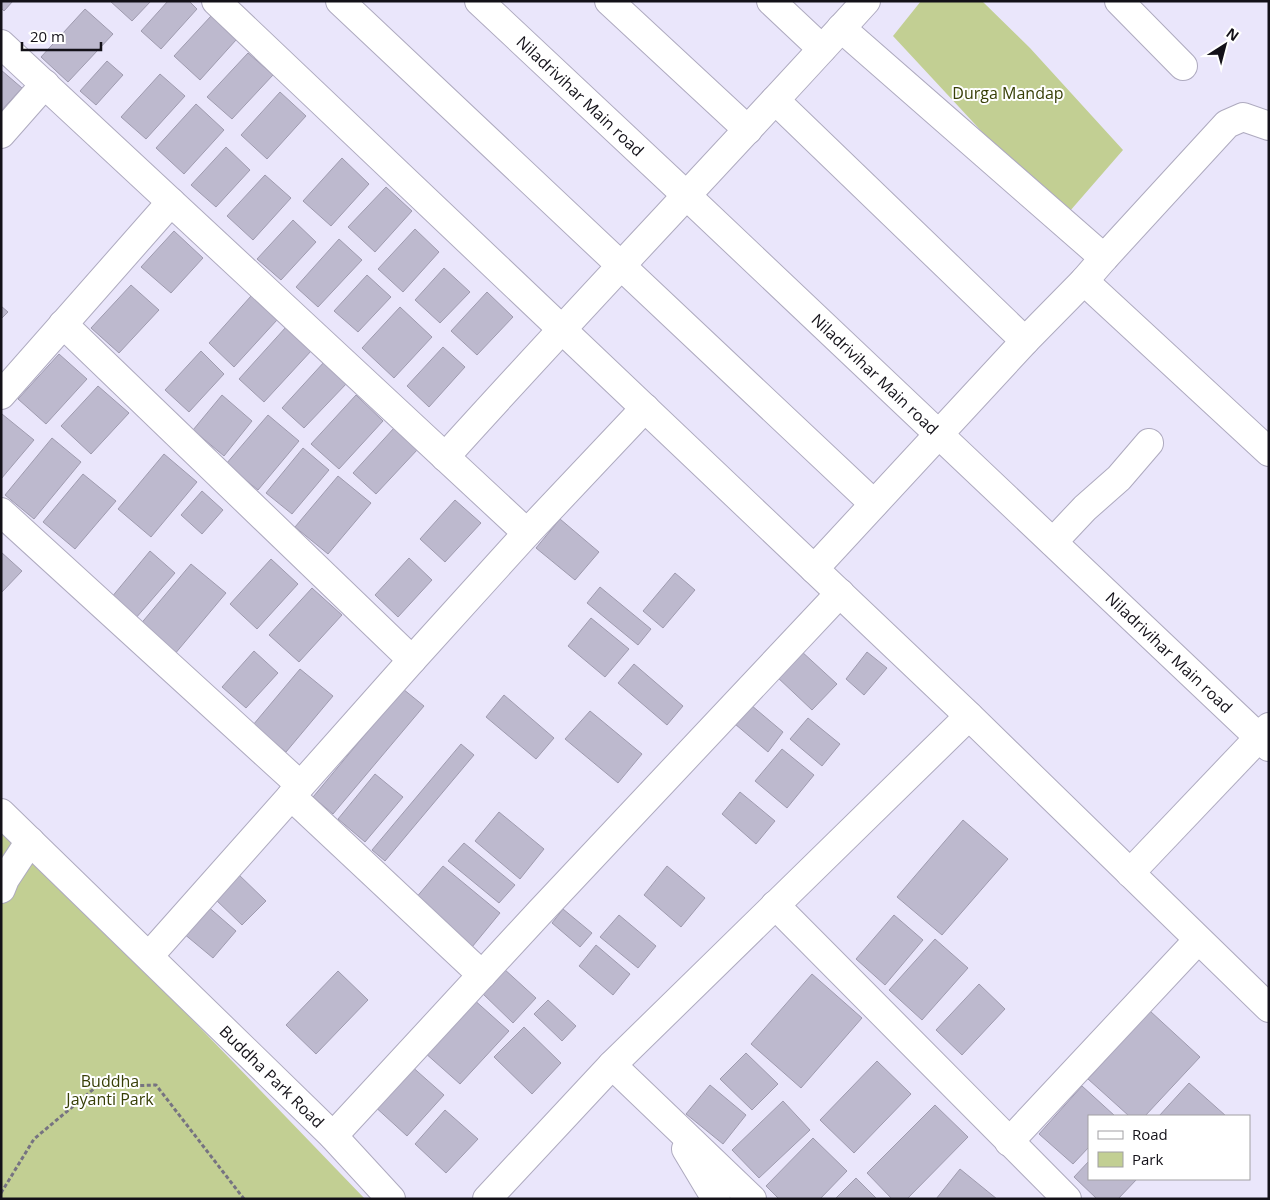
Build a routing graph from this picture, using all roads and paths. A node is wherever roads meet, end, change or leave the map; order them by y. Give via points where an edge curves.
1 (216, 1) edge
2 (340, 1) edge
3 (478, 1) edge
4 (608, 1) edge
5 (771, 1) edge
6 (866, 1) edge
7 (1119, 1) edge
8 (841, 28) junction
9 (1, 44) edge
10 (822, 49) junction
11 (1183, 66) dead end
12 (45, 84) junction
13 (775, 100) junction
14 (1269, 126) edge
15 (748, 130) junction
16 (1, 134) edge
17 (687, 196) junction
18 (171, 202) junction
19 (1104, 258) junction
20 (621, 265) junction
21 (1084, 281) junction
22 (63, 324) junction
23 (561, 328) junction
24 (1025, 341) junction
25 (1, 395) edge
26 (645, 408) junction
27 (939, 434) junction
28 (1149, 443) dead end
29 (1269, 452) edge
30 (445, 457) junction
31 (874, 504) junction
32 (1, 512) edge
33 (527, 533) junction
34 (1053, 542) junction
35 (814, 569) junction
36 (840, 593) junction
37 (412, 660) junction
38 (969, 716) junction
39 (1265, 737) edge
40 (296, 791) junction
41 (1, 813) edge
42 (30, 841) junction
43 (1130, 873) junction
44 (1, 889) edge
45 (775, 905) junction
46 (1198, 940) junction
47 (149, 956) junction
48 (482, 974) junction
49 (1269, 1008) edge
50 (612, 1065) junction
51 (669, 1119) junction
52 (333, 1136) junction
53 (1009, 1142) junction
54 (1, 1193) edge
55 (244, 1199) edge
56 (391, 1199) edge
57 (487, 1199) edge
58 (716, 1199) edge
59 (752, 1199) edge
60 (1067, 1199) edge

1 - 23 street
2 - 20 street
3 - 17 street, Niladrivihar Main road
4 - 15 street
5 - 10 street
6 - 8 street
7 - 11 street
8 - 10 street
8 - 19 street
9 - 12 street
10 - 13 street
12 - 16 street
12 - 18 street
13 - 15 street
13 - 24 street
14 - 19 street via 1243,117 1227,124
15 - 17 street
17 - 20 street
17 - 27 street, Niladrivihar Main road
18 - 22 street
18 - 30 street
19 - 21 street
20 - 23 street
20 - 31 street
21 - 24 street
21 - 29 street
22 - 25 street
22 - 37 street
23 - 26 street
23 - 30 street
24 - 27 street
26 - 33 street
26 - 35 street
27 - 31 street
27 - 34 street, Niladrivihar Main road
28 - 34 street via 1119,478
30 - 33 street
31 - 35 street
32 - 40 street
33 - 37 street
34 - 39 street, Niladrivihar Main road
35 - 36 street
36 - 38 street
36 - 48 street
37 - 40 street
38 - 43 street
38 - 45 street
39 - 43 street
40 - 47 street
40 - 48 street
41 - 42 street, Buddha Park Road
42 - 44 street
42 - 47 street, Buddha Park Road
43 - 46 street
45 - 50 street
45 - 53 street
46 - 49 street
46 - 53 street
47 - 52 street, Buddha Park Road
48 - 52 street
50 - 51 street
50 - 57 street
51 - 58 street
51 - 59 street
52 - 56 street, Buddha Park Road
53 - 60 street
54 - 55 path via 34,1139 96,1087 156,1085

